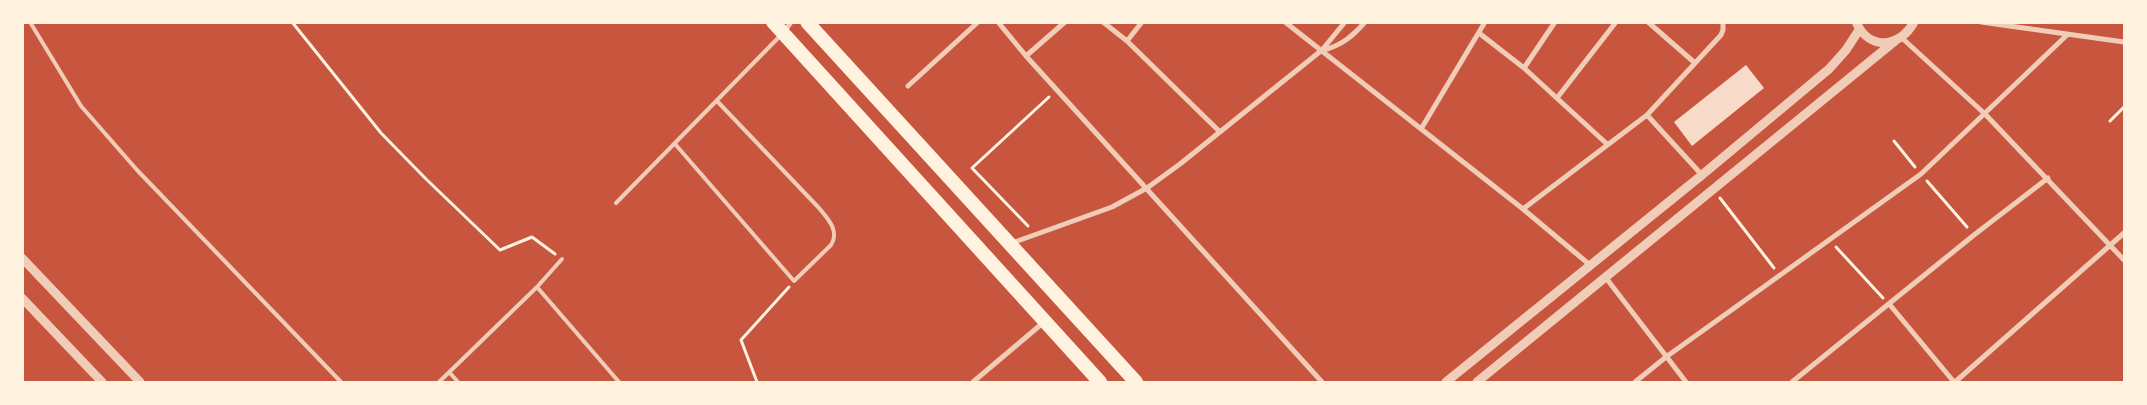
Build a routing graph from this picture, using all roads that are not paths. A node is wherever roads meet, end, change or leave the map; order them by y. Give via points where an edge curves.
1 (30, 22) edge
2 (773, 22) edge
3 (808, 22) edge
4 (978, 22) edge
5 (998, 22) edge
6 (1065, 22) edge
7 (1103, 22) edge
8 (1142, 22) edge
9 (1284, 22) edge
10 (1345, 22) edge
11 (1365, 22) edge
12 (1485, 22) edge
13 (1554, 22) edge
14 (1616, 22) edge
15 (1648, 22) edge
16 (1723, 22) edge
17 (1914, 22) edge
18 (1980, 22) edge
19 (1858, 26) edge
20 (787, 28) edge
21 (1479, 33) junction
22 (2067, 35) junction
23 (1898, 39) junction
24 (1127, 41) junction
25 (2124, 42) edge
26 (1322, 50) junction
27 (1026, 56) junction
28 (1695, 63) junction
29 (1524, 68) junction
30 (908, 86) dead end
31 (1557, 98) junction
32 (717, 101) junction
33 (1985, 114) junction
34 (1647, 115) junction
35 (1421, 129) junction
36 (1220, 132) junction
37 (675, 144) junction
38 (1607, 144) junction
39 (1702, 175) junction
40 (2048, 178) junction
41 (1147, 188) junction
42 (616, 204) dead end
43 (1523, 209) junction
44 (2124, 233) edge
45 (1010, 244) junction
46 (2111, 246) junction
47 (22, 258) edge
48 (562, 259) road end
49 (2124, 260) edge
50 (1590, 265) junction
51 (1606, 278) junction
52 (538, 287) junction
53 (22, 298) edge
54 (1890, 305) junction
55 (1044, 322) junction
56 (1666, 357) junction
57 (450, 373) junction
58 (102, 382) edge
59 (140, 382) edge
60 (341, 382) edge
61 (439, 382) edge
62 (458, 382) edge
63 (619, 382) edge
64 (973, 382) edge
65 (1100, 382) edge
66 (1136, 382) edge
67 (1322, 382) edge
68 (1446, 382) edge
69 (1477, 382) edge
70 (1636, 382) edge
71 (1686, 382) edge
72 (1792, 382) edge
73 (1954, 382) edge

1 - 60 lane via 81,106 137,170
2 - 20 highway
3 - 45 highway
4 - 30 street
5 - 27 street
6 - 27 street
7 - 24 street
8 - 24 street
9 - 26 street
10 - 26 street
11 - 26 street via 1347,40
12 - 21 street
13 - 29 street
14 - 31 street
15 - 28 street
16 - 28 street via 1721,35
17 - 23 street via 1909,31
18 - 22 street
19 - 23 street via 1866,37 1875,42
19 - 39 street via 1846,50 1829,69
20 - 32 lane
20 - 55 highway
21 - 29 street
21 - 35 street
22 - 25 street
22 - 33 street
23 - 33 street
23 - 51 street
24 - 36 street
26 - 35 street
26 - 36 street
27 - 41 street
28 - 34 street
29 - 31 street
31 - 38 street
32 - 37 lane
32 - 37 lane via 819,208 834,231 834,239 794,281
33 - 40 street
33 - 56 street via 1920,174
34 - 38 street
34 - 39 street
35 - 43 street
36 - 41 street
37 - 42 lane
38 - 43 street
39 - 50 street
40 - 46 street
40 - 54 street
41 - 45 street via 1112,207
41 - 67 street
43 - 50 street
44 - 46 street
45 - 66 highway
46 - 49 street
46 - 73 street
47 - 59 street
48 - 52 lane
50 - 68 street
51 - 56 street
51 - 69 street
52 - 57 lane
52 - 63 lane
53 - 58 street
54 - 72 street
54 - 73 street
55 - 64 street
55 - 65 highway
56 - 70 street
56 - 71 street
57 - 61 lane
57 - 62 lane

